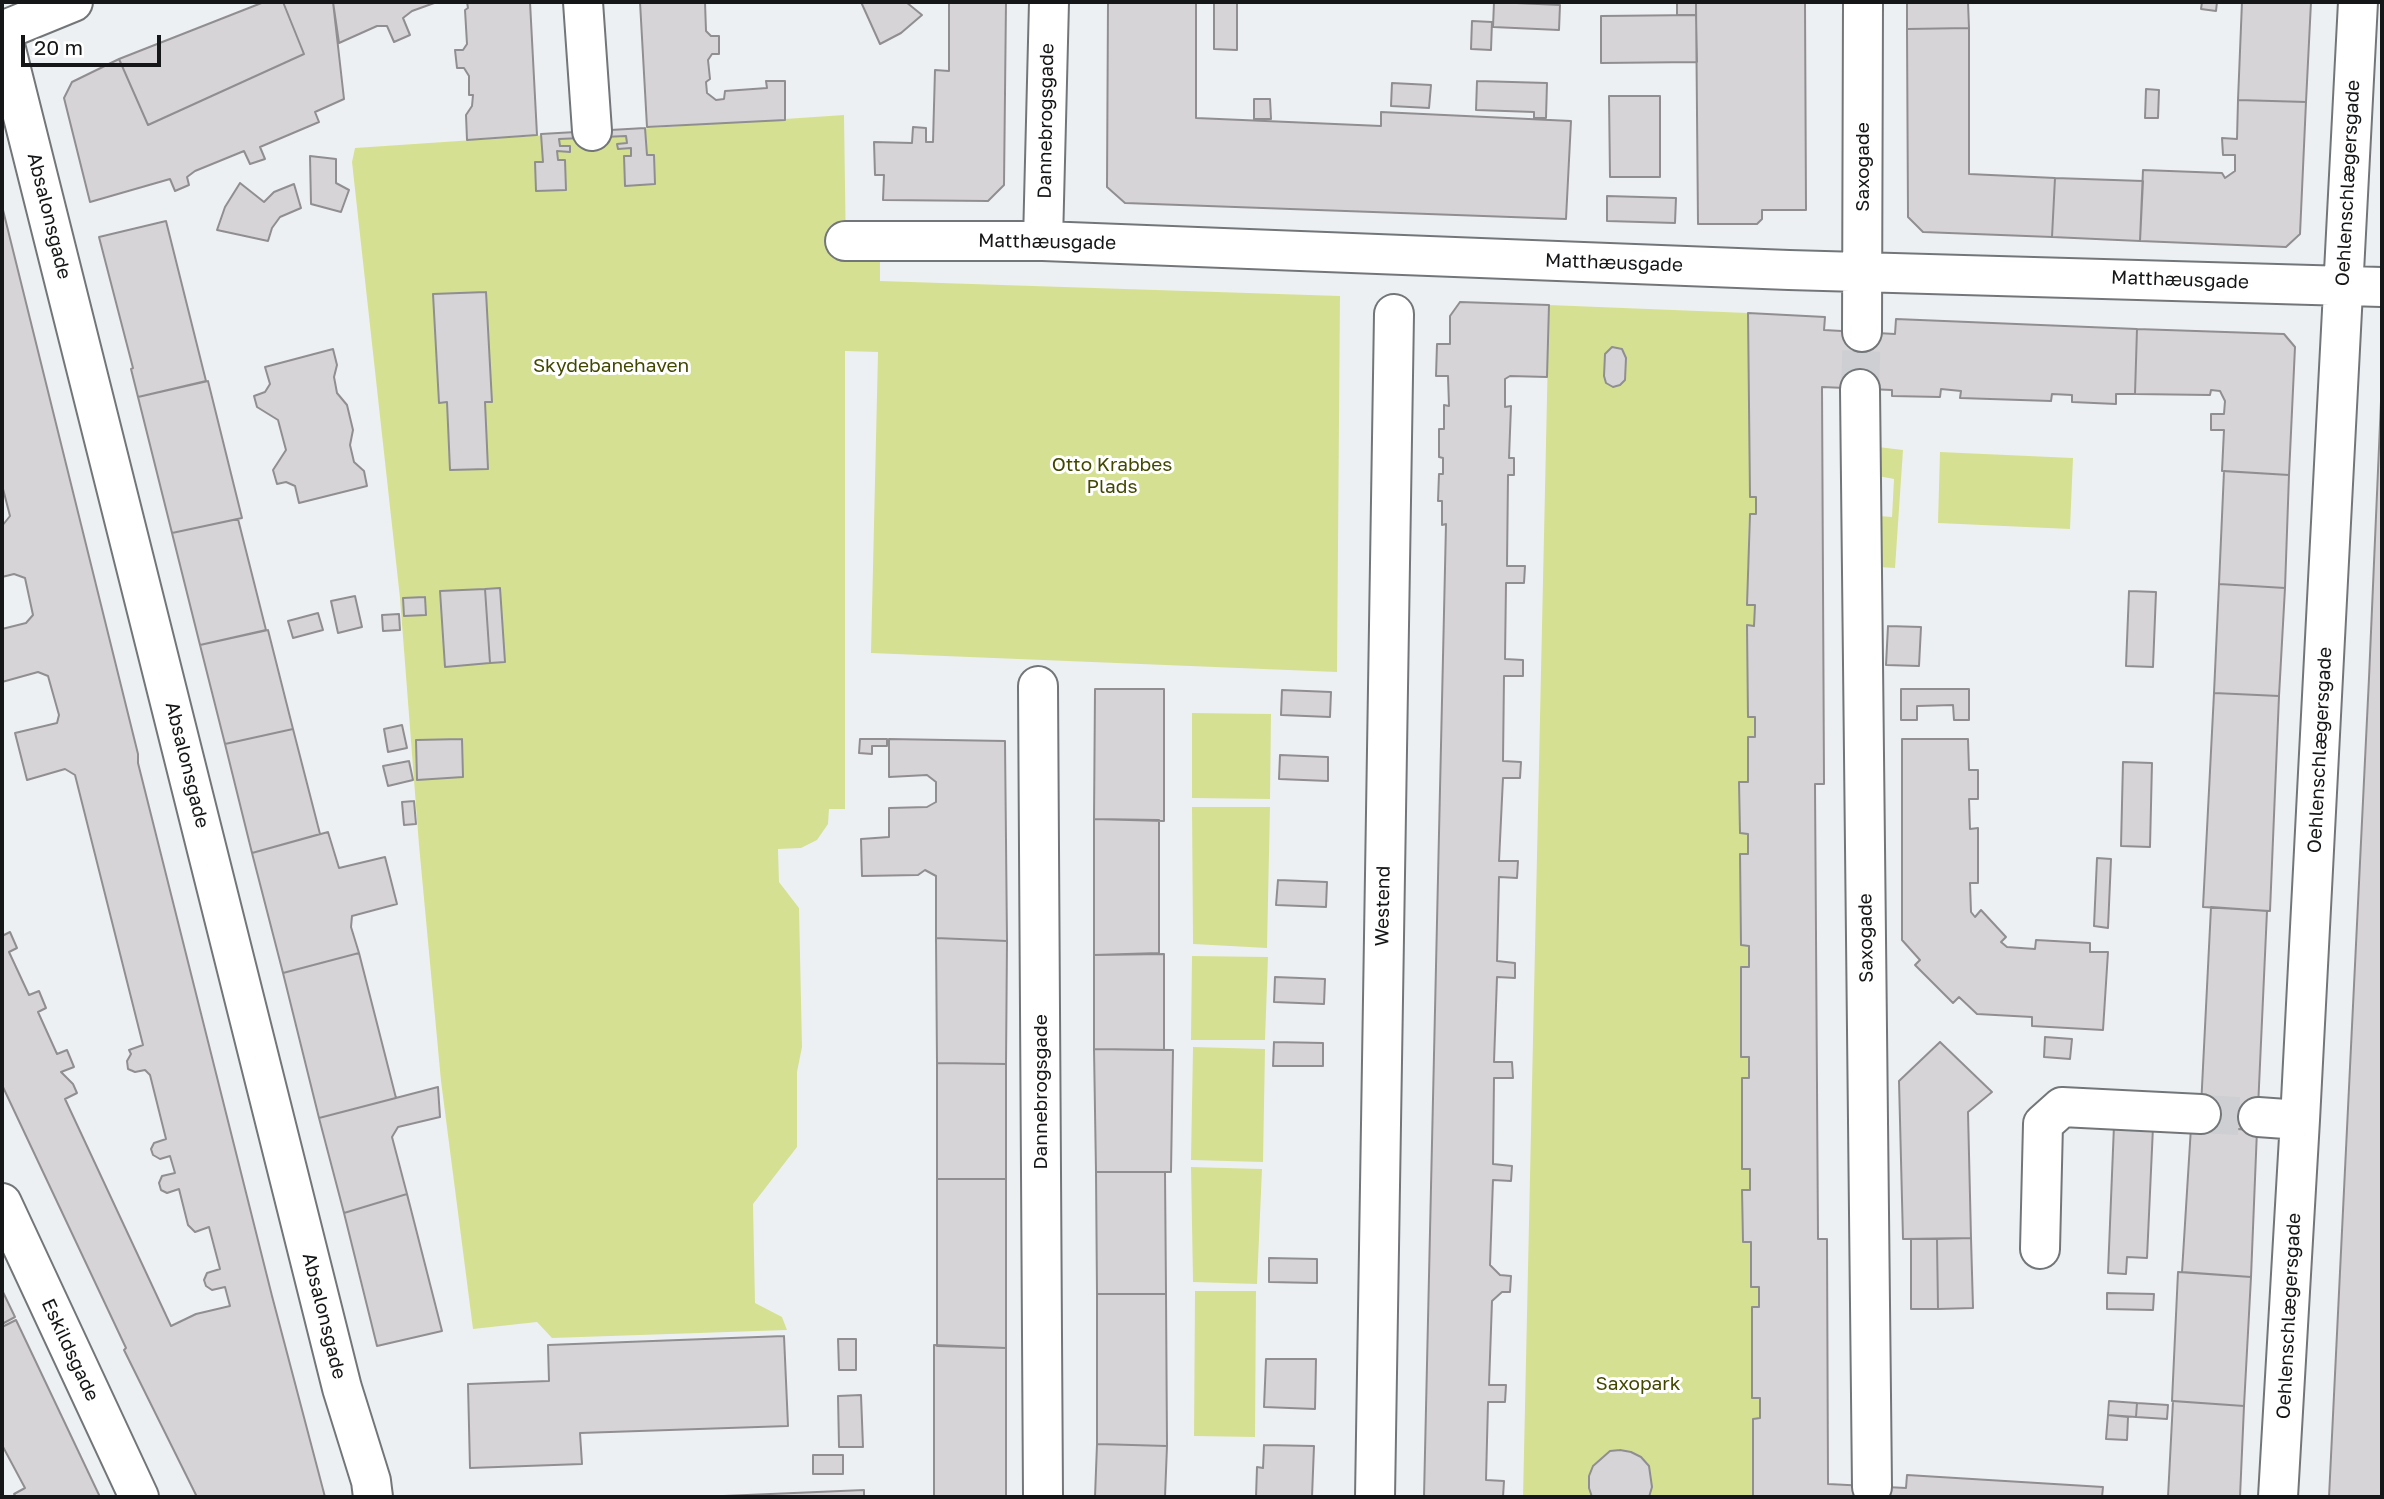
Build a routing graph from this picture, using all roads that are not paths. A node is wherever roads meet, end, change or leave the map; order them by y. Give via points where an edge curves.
1 (73, 2) edge
2 (583, 2) edge
3 (1048, 2) edge
4 (1863, 2) edge
5 (2358, 2) edge
6 (2, 32) edge
7 (592, 131) dead end
8 (845, 241) dead end
9 (1043, 241) junction
10 (1864, 272) junction
11 (2343, 285) junction
12 (2382, 287) edge
13 (1394, 314) dead end
14 (1862, 332) tunnel mouth
15 (1860, 389) tunnel mouth
16 (1038, 686) dead end
17 (2200, 1114) tunnel mouth
18 (2258, 1117) tunnel mouth
19 (2301, 1120) junction
20 (2, 1203) edge
21 (2040, 1249) dead end
22 (1872, 1487) dead end
23 (139, 1497) edge
24 (373, 1497) edge
25 (1043, 1497) edge
26 (1375, 1497) edge
27 (2278, 1497) edge

1 - 6 street
2 - 7 street
3 - 9 street, Dannebrogsgade
4 - 10 street, Saxogade
5 - 11 street, Oehlenschlægersgade
6 - 24 street, Absalonsgade
8 - 9 street, Matthæusgade
9 - 10 street, Matthæusgade
10 - 11 street, Matthæusgade
10 - 14 street, Saxogade
11 - 12 street, Matthæusgade
11 - 19 street, Oehlenschlægersgade
13 - 26 street, Westend
15 - 22 street, Saxogade
16 - 25 street, Dannebrogsgade
17 - 21 street via 2062,1107 2043,1124
18 - 19 street
19 - 27 street, Oehlenschlægersgade
20 - 23 street, Eskildsgade

